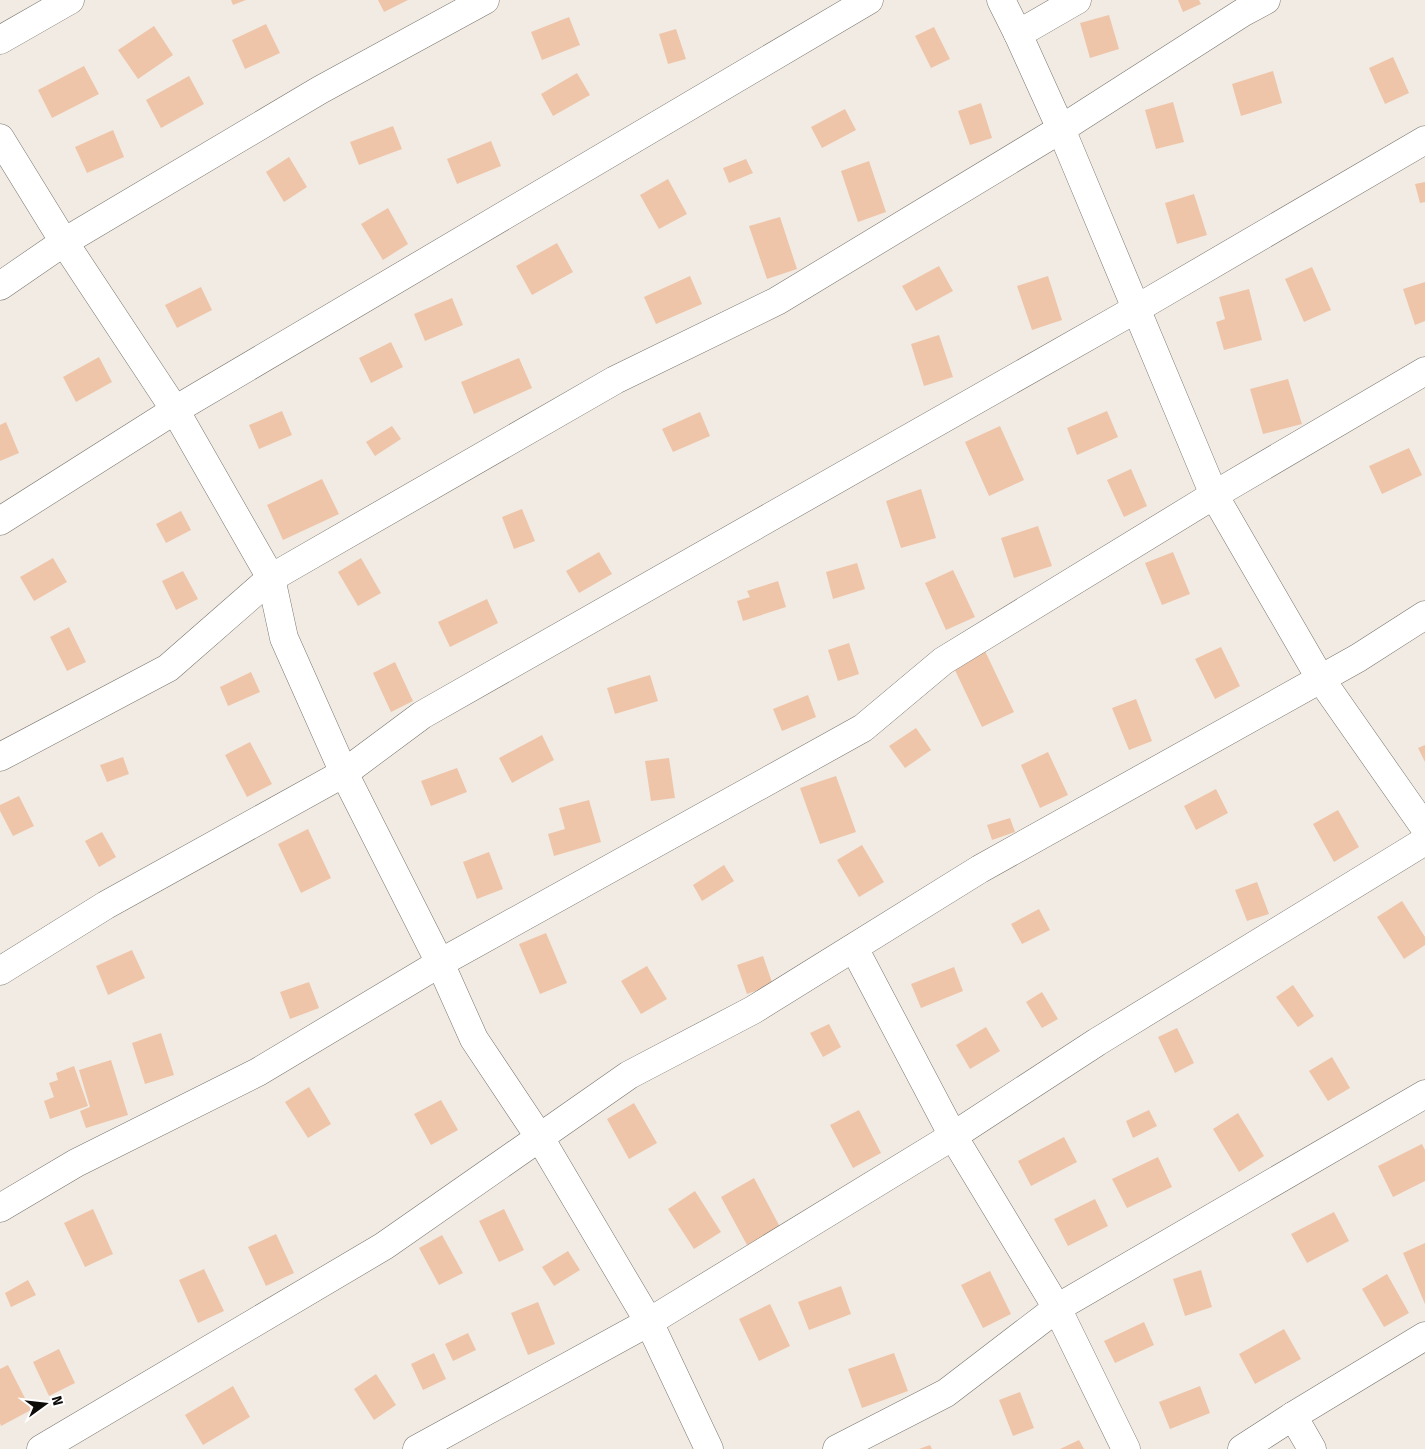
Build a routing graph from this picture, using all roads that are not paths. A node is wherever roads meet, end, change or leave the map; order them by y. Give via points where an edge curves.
1 (70, 0) edge
2 (485, 0) edge
3 (869, 0) edge
4 (1001, 0) edge
5 (1077, 0) edge
6 (1266, 0) edge
7 (1018, 34) junction
8 (0, 40) edge
9 (1061, 129) junction
10 (0, 138) edge
11 (1425, 140) edge
12 (64, 242) junction
13 (0, 286) edge
14 (1136, 309) junction
15 (1425, 372) edge
16 (175, 410) junction
17 (1214, 495) junction
18 (0, 521) edge
19 (271, 578) junction
20 (1425, 615) edge
21 (1320, 678) junction
22 (0, 756) edge
23 (344, 773) junction
24 (1425, 828) edge
25 (1425, 841) edge
26 (854, 948) junction
27 (440, 963) junction
28 (0, 972) edge
29 (1425, 1094) edge
30 (954, 1136) junction
31 (540, 1138) junction
32 (0, 1208) edge
33 (1057, 1308) junction
34 (648, 1322) junction
35 (1425, 1336) edge
36 (1294, 1416) junction
37 (41, 1449) edge
38 (418, 1449) edge
39 (709, 1449) edge
40 (837, 1449) edge
41 (1126, 1449) edge
42 (1242, 1449) edge
43 (1312, 1449) edge

1 - 8 street
2 - 12 street via 320,90
3 - 16 street
4 - 7 street
5 - 7 street
6 - 9 street
7 - 9 street
9 - 14 street
9 - 19 street via 777,301 615,380
10 - 12 street
11 - 14 street
12 - 13 street
12 - 16 street
14 - 17 street
14 - 23 street via 422,715
15 - 17 street
16 - 18 street
16 - 19 street
17 - 21 street
17 - 27 street via 943,661 863,728
19 - 22 street via 168,668
19 - 23 street via 284,638
20 - 21 street
21 - 24 street
21 - 26 street via 980,869
23 - 27 street
23 - 28 street via 106,905
25 - 30 street via 1097,1042
26 - 30 street
26 - 31 street via 753,1010 629,1075
27 - 31 street via 474,1039
27 - 32 street via 258,1072 76,1163
29 - 33 street
30 - 33 street
30 - 34 street
31 - 34 street
31 - 37 street via 384,1246
33 - 40 street via 946,1393
33 - 41 street
34 - 38 street
34 - 39 street
35 - 36 street
36 - 42 street
36 - 43 street

